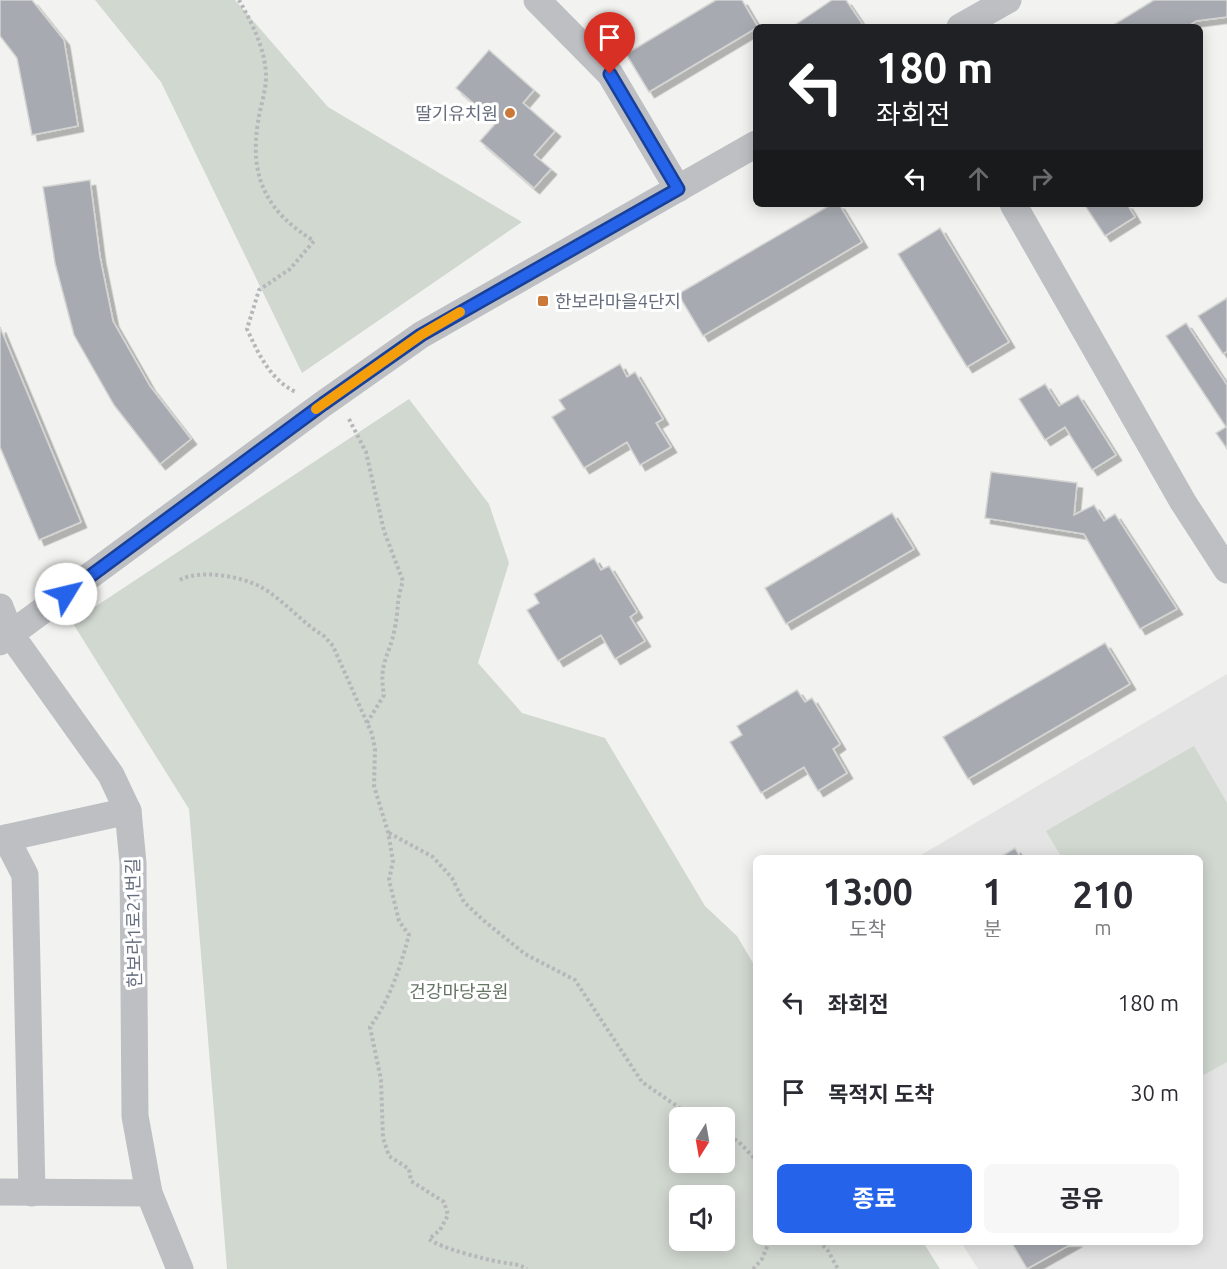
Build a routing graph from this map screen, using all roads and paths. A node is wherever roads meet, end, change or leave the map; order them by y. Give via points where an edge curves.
1 (239, 0) edge
2 (537, 0) edge
3 (1008, 0) edge
4 (965, 24) edge
5 (753, 146) edge
6 (678, 189) junction
7 (1014, 207) edge
8 (323, 404) junction
9 (1227, 570) edge
10 (180, 580) dead end
11 (0, 607) edge
12 (5, 638) edge
13 (367, 723) junction
14 (128, 811) junction
15 (388, 832) junction
16 (3, 840) edge
17 (678, 1107) edge
18 (735, 1139) edge
19 (753, 1157) edge
20 (0, 1192) edge
21 (32, 1193) junction
22 (148, 1193) junction
23 (767, 1245) edge
24 (821, 1245) edge
25 (180, 1269) edge
26 (527, 1269) edge
27 (753, 1269) edge
28 (838, 1269) edge

1 - 8 path via 264,60 265,88 256,138 262,187 283,219 314,241 290,269 259,290 247,328 262,362 288,388
2 - 6 street via 610,74
3 - 4 street
5 - 6 street
6 - 8 street via 421,335
7 - 9 street via 1183,502
8 - 12 street
8 - 13 path via 347,414 366,452 384,531 403,581 396,602 395,627 380,674 384,695
10 - 13 path via 190,574 212,574 261,587 333,646
11 - 12 street, 한보라1로21번길
12 - 14 street, 한보라1로21번길 via 111,775
13 - 15 path via 375,749 374,786
14 - 16 street
14 - 22 street, 한보라1로21번길 via 134,863 135,1116
15 - 17 path via 433,857 452,878 464,902 499,934 525,954 575,980 642,1082
15 - 26 path via 393,861 389,880 399,921 409,935 398,974 370,1027 381,1080 382,1138 389,1156 409,1169 411,1181 444,1202 448,1215 440,1230 429,1239 438,1246
16 - 21 street via 25,875
18 - 19 path
20 - 21 street
21 - 22 street
22 - 25 street, 한보라1로21번길
23 - 27 path
24 - 28 path

